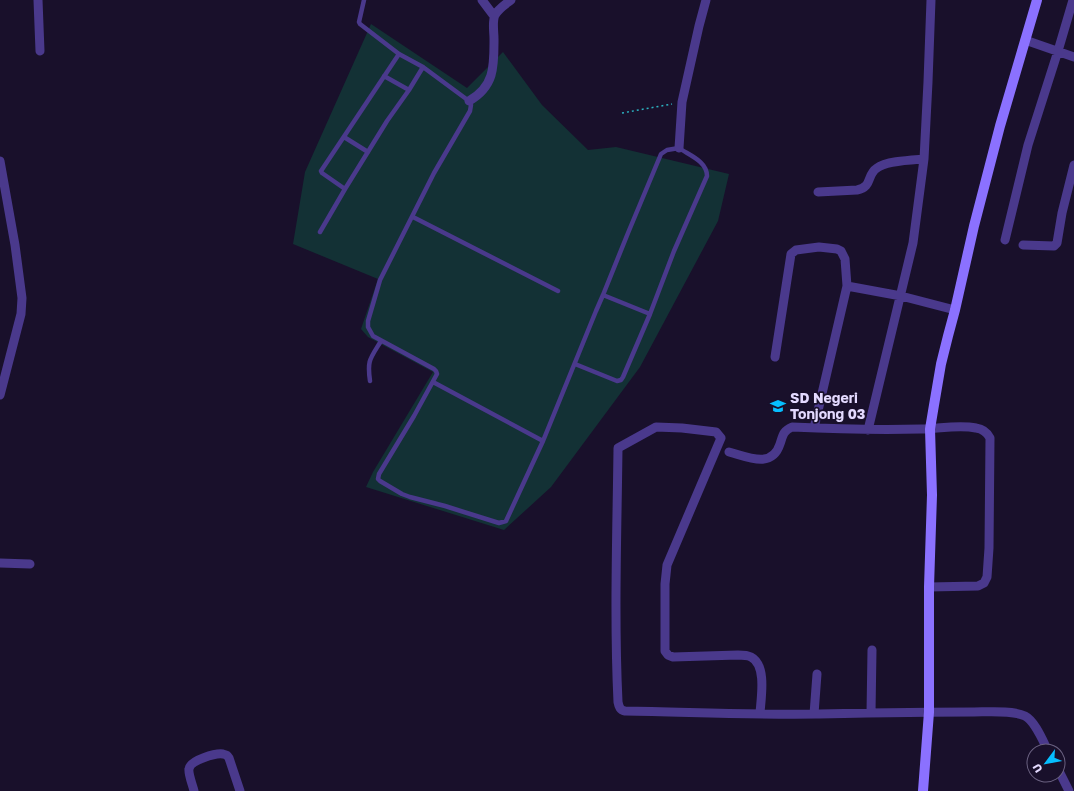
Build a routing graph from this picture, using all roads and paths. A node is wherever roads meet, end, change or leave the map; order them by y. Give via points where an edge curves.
1 (38, 0) edge
2 (364, 0) edge
3 (482, 0) edge
4 (511, 0) edge
5 (706, 0) edge
6 (931, 0) edge
7 (1037, 0) edge
8 (1073, 0) edge
9 (494, 16) junction
10 (1025, 40) junction
11 (40, 51) dead end
12 (1058, 52) junction
13 (399, 54) junction
14 (1074, 57) edge
15 (423, 67) junction
16 (384, 76) junction
17 (409, 90) junction
18 (469, 101) junction
19 (682, 102) junction
20 (622, 113) dead end
21 (344, 137) junction
22 (679, 148) junction
23 (368, 152) junction
24 (924, 159) junction
25 (0, 161) edge
26 (1074, 165) edge
27 (345, 189) junction
28 (818, 192) dead end
29 (413, 216) junction
30 (320, 232) dead end
31 (1005, 240) dead end
32 (1023, 245) dead end
33 (847, 286) junction
34 (558, 291) dead end
35 (603, 295) junction
36 (901, 296) junction
37 (955, 310) junction
38 (650, 314) junction
39 (381, 341) junction
40 (775, 357) dead end
41 (575, 364) junction
42 (370, 381) dead end
43 (433, 382) junction
44 (0, 395) edge
45 (814, 428) junction
46 (930, 429) junction
47 (868, 430) junction
48 (543, 441) junction
49 (729, 452) dead end
50 (0, 563) edge
51 (30, 564) dead end
52 (929, 587) junction
53 (872, 650) dead end
54 (817, 674) dead end
55 (929, 712) junction
56 (760, 713) junction
57 (871, 713) junction
58 (814, 714) junction
59 (1044, 743) edge
60 (194, 791) edge
61 (240, 791) edge
62 (923, 791) edge

1 - 11 street
2 - 13 lane via 359,23
3 - 9 street
4 - 9 street
5 - 19 street
6 - 24 street
7 - 10 street
8 - 12 street
9 - 18 street via 492,72 484,90
10 - 12 street
10 - 37 street via 974,226
12 - 14 street
12 - 31 street via 1028,145
13 - 15 lane
13 - 16 lane
15 - 17 lane
15 - 18 lane
16 - 17 lane
16 - 21 lane
17 - 23 lane
18 - 29 lane via 470,111 434,173
19 - 20 path
19 - 22 street
21 - 23 lane
21 - 27 lane via 321,172
22 - 35 lane via 661,154
22 - 38 lane via 703,164 707,176
23 - 27 lane
24 - 28 street via 881,165 874,170 864,189
24 - 36 street via 913,243
25 - 44 street via 22,298 21,314
26 - 32 street via 1057,243 1054,246
27 - 30 lane
29 - 34 lane
29 - 39 lane via 380,280 368,322 373,336
33 - 36 street
33 - 40 street via 846,259 841,251 819,247 794,251 790,256
33 - 45 street
35 - 38 lane
35 - 41 lane
36 - 37 street
36 - 47 street
37 - 46 street via 935,394
38 - 41 lane via 621,380 616,381
39 - 42 lane via 369,360
39 - 43 lane via 434,369 437,374
41 - 48 lane
43 - 48 lane
43 - 48 lane via 378,476 380,481 402,494 499,523 504,522
45 - 47 street
45 - 49 street via 792,427 786,430 776,453 768,458 751,458
46 - 47 street
46 - 52 street via 932,495
46 - 52 street via 968,426 983,430 989,436 990,447 987,577 984,583 978,586
50 - 51 street
52 - 55 street
53 - 57 street
54 - 58 street
55 - 57 street
55 - 59 street via 1021,714 1029,718
55 - 62 street
56 - 56 street via 625,711 618,705 618,448 656,427 716,432 721,438 667,565 665,651 668,656 677,658 738,655 752,657 762,676
56 - 58 street
57 - 58 street
60 - 61 street via 189,770 191,764 219,754 229,758

